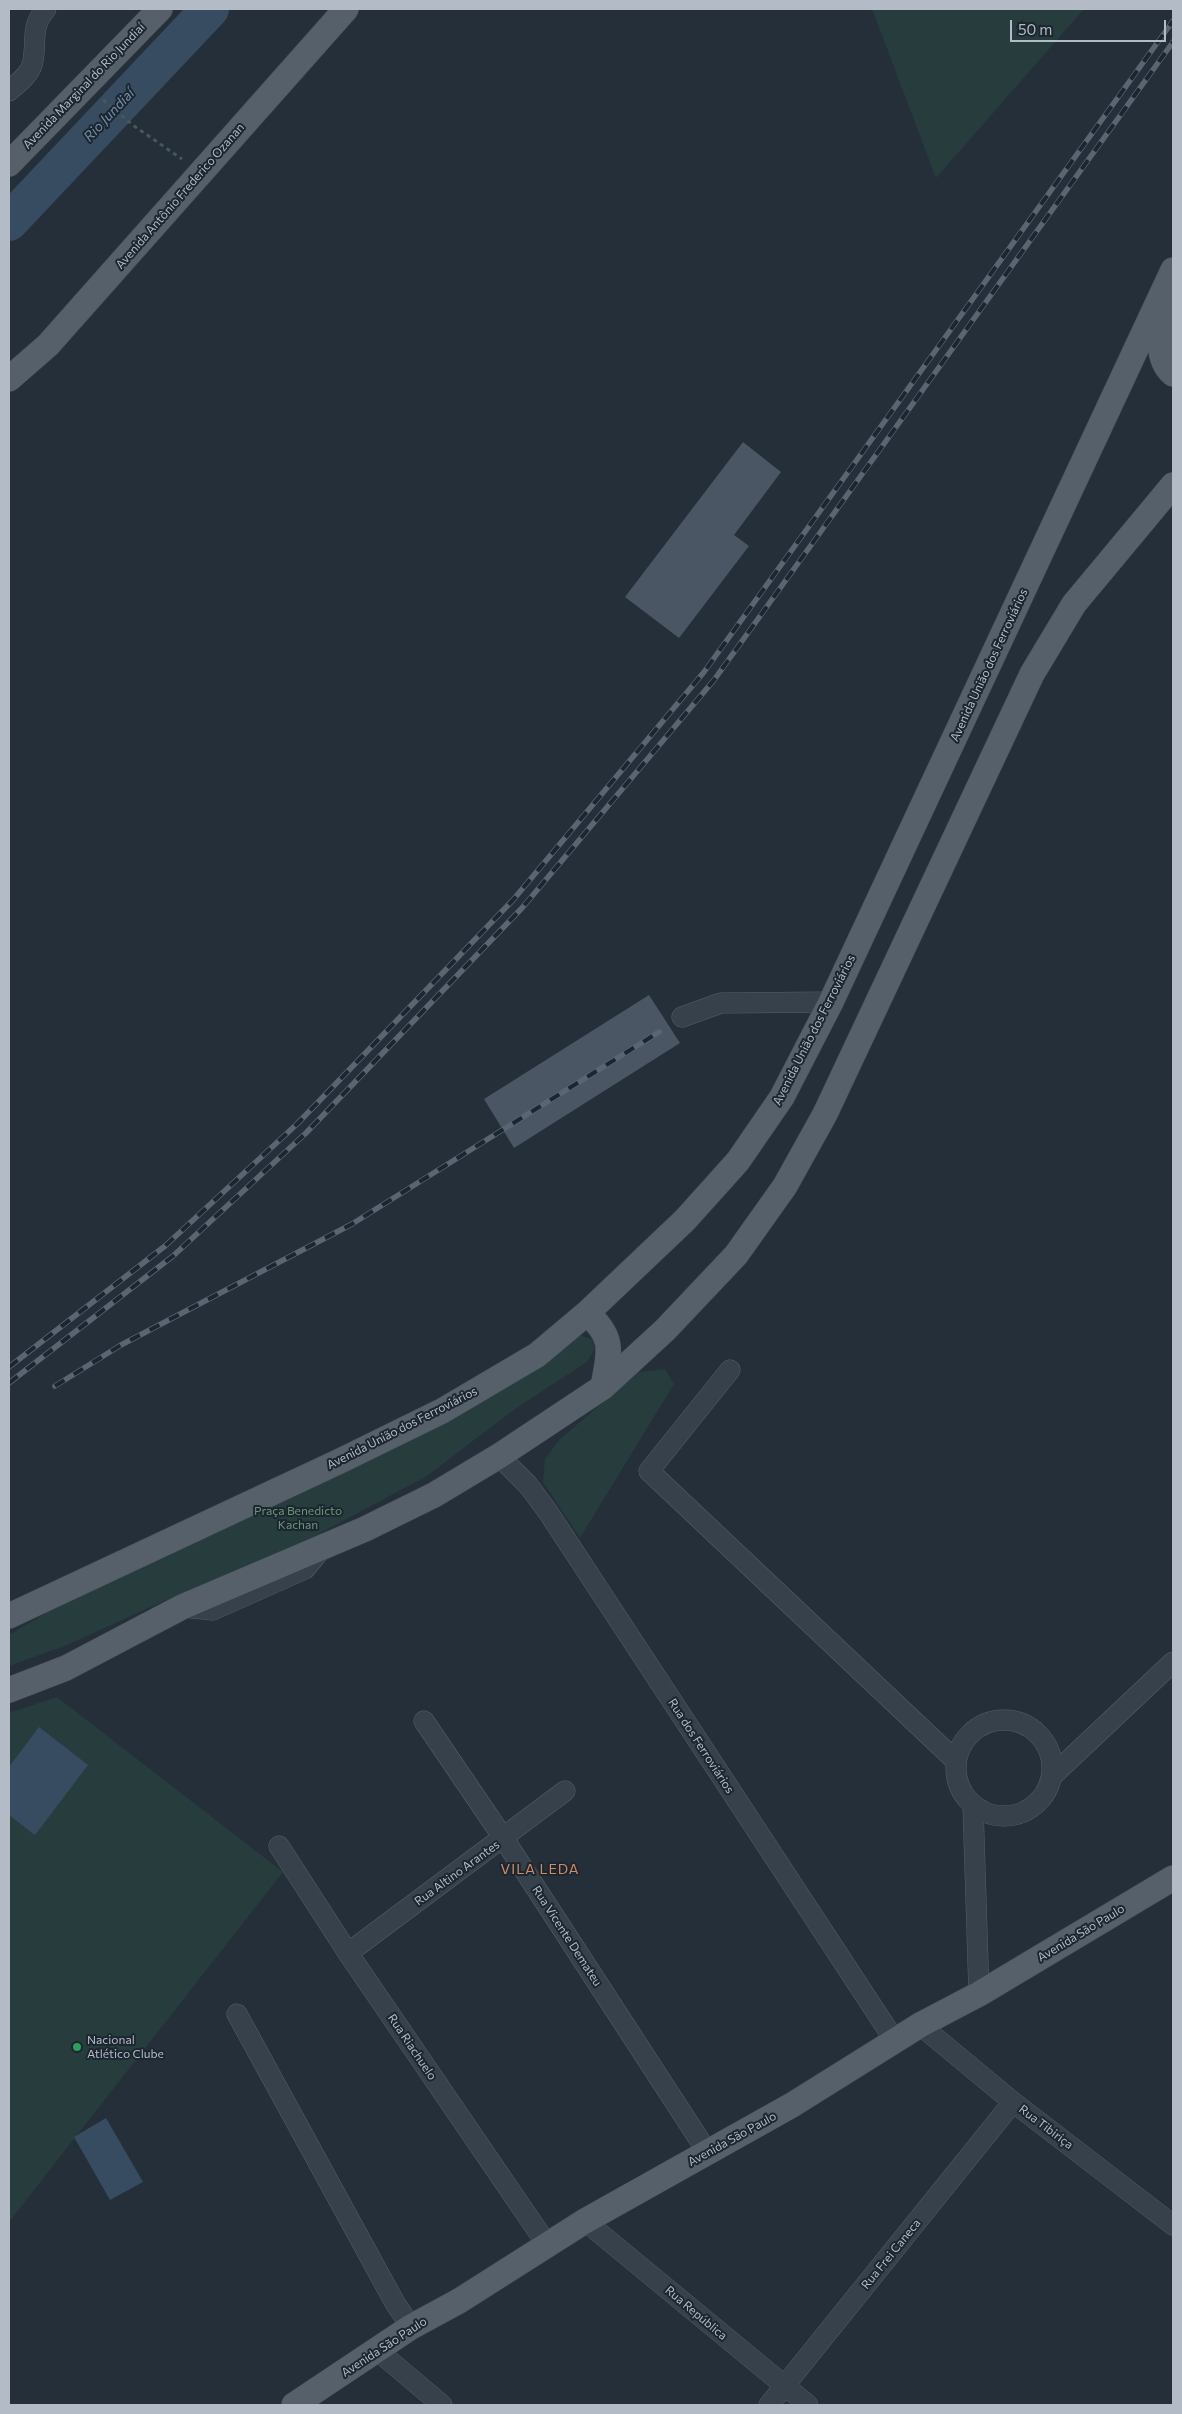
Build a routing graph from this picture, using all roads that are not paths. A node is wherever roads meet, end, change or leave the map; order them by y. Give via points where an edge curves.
1 (46, 9) edge
2 (346, 9) edge
3 (157, 10) edge
4 (9, 91) edge
5 (9, 164) edge
6 (1172, 274) edge
7 (1173, 374) edge
8 (9, 379) edge
9 (1173, 485) edge
10 (831, 1002) junction
11 (682, 1017) dead end
12 (587, 1313) junction
13 (730, 1370) dead end
14 (603, 1387) junction
15 (499, 1456) junction
16 (9, 1616) edge
17 (1173, 1662) edge
18 (9, 1690) edge
19 (424, 1721) dead end
20 (955, 1760) junction
21 (1052, 1776) junction
22 (565, 1791) dead end
23 (973, 1806) junction
24 (504, 1839) junction
25 (279, 1846) dead end
26 (1173, 1878) edge
27 (348, 1953) junction
28 (979, 1994) junction
29 (237, 2014) dead end
30 (920, 2025) junction
31 (896, 2041) junction
32 (1013, 2102) junction
33 (708, 2153) junction
34 (585, 2221) junction
35 (1173, 2223) edge
36 (548, 2246) junction
37 (411, 2327) junction
38 (378, 2351) junction
39 (785, 2387) junction
40 (294, 2405) edge
41 (442, 2405) edge
42 (769, 2405) edge
43 (808, 2405) edge

1 - 4 street via 38,18 32,66
2 - 8 main road, Avenida Antônio Frederico Ozanan via 48,345
3 - 5 main road, Avenida Marginal do Rio Jundiaí
6 - 7 main road via 1160,330 1161,355
6 - 10 main road, Avenida União dos Ferroviários
9 - 14 main road via 1074,604 1032,674 825,1114 785,1186 736,1255 665,1330
10 - 11 street via 721,1003
10 - 12 main road, Avenida União dos Ferroviários via 782,1097 738,1161 686,1220
12 - 14 main road via 605,1332 609,1345
12 - 16 main road, Avenida União dos Ferroviários via 537,1355 442,1410
13 - 20 street via 649,1471
14 - 15 main road
15 - 18 main road via 434,1495 365,1529 182,1607 66,1668
15 - 31 street, Rua dos Ferroviários via 528,1484 548,1512
17 - 21 street
19 - 24 street, Rua Vicente Demateu
20 - 21 street via 965,1737 986,1722 1011,1719 1035,1730 1050,1750
20 - 23 street via 958,1786
21 - 23 street via 1042,1799 1022,1814 996,1817
22 - 24 street, Rua Altino Arantes
23 - 28 street
24 - 27 street, Rua Altino Arantes
24 - 33 street, Rua Vicente Demateu
25 - 27 street, Rua Riachuelo
26 - 28 main road, Avenida São Paulo
27 - 36 street, Rua Riachuelo
28 - 30 main road, Avenida São Paulo
29 - 37 street
30 - 31 main road, Avenida São Paulo
30 - 32 street, Rua Tibiriça
31 - 33 main road, Avenida São Paulo via 792,2106
32 - 35 street, Rua Tibiriça
32 - 39 street, Rua Frei Caneca
33 - 34 main road, Avenida São Paulo
34 - 36 main road, Avenida São Paulo
34 - 39 street, Rua República
36 - 37 main road, Avenida São Paulo
37 - 38 main road, Avenida São Paulo
38 - 40 main road, Avenida São Paulo
38 - 41 street
39 - 42 street, Rua Frei Caneca
39 - 43 street, Rua República

